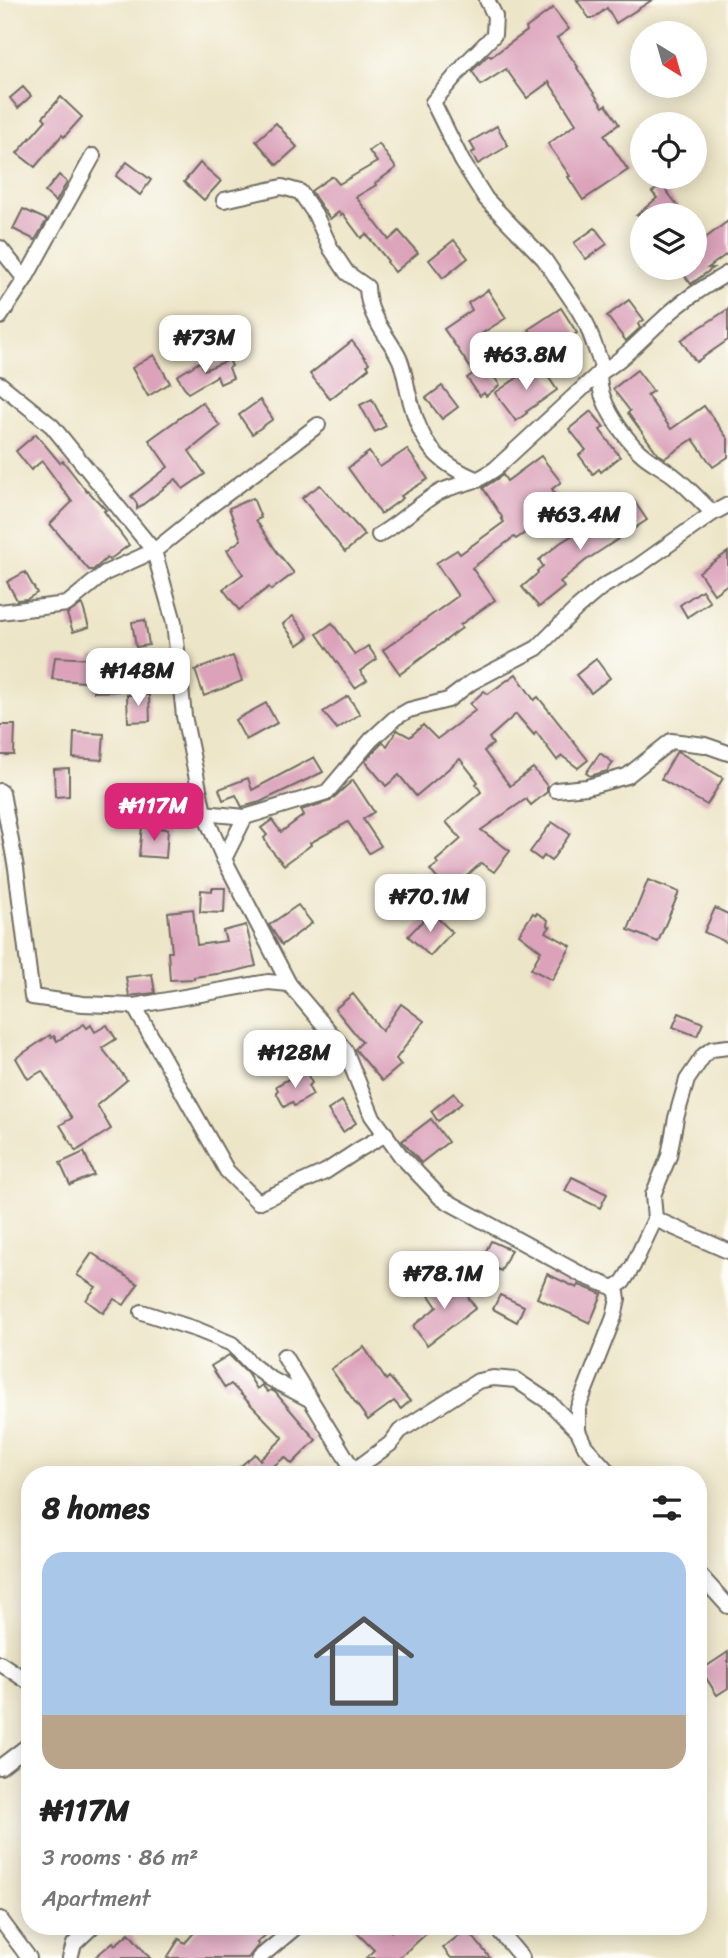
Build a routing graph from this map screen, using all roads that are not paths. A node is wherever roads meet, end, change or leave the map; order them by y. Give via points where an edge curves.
1 (487, 0) edge
2 (93, 156) dead end
3 (224, 200) dead end
4 (0, 248) edge
5 (728, 273) edge
6 (25, 279) junction
7 (0, 317) edge
8 (598, 374) junction
9 (0, 384) edge
10 (318, 425) dead end
11 (478, 480) junction
12 (728, 505) edge
13 (713, 513) junction
14 (379, 535) dead end
15 (154, 551) junction
16 (0, 612) edge
17 (728, 752) edge
18 (556, 790) dead end
19 (0, 791) edge
20 (204, 813) junction
21 (245, 817) junction
22 (224, 859) junction
23 (289, 984) junction
24 (134, 1006) junction
25 (728, 1047) edge
26 (386, 1134) junction
27 (654, 1219) junction
28 (728, 1251) edge
29 (614, 1288) junction
30 (142, 1312) dead end
31 (284, 1356) dead end
32 (309, 1399) junction
33 (578, 1431) junction
34 (347, 1466) edge
35 (360, 1466) edge
36 (603, 1466) edge
37 (707, 1583) edge
38 (728, 1606) edge
39 (0, 1663) edge
40 (21, 1676) edge
41 (21, 1751) edge
42 (0, 1766) edge
43 (0, 1919) edge
44 (84, 1935) edge
45 (286, 1935) edge
46 (503, 1935) edge
47 (29, 1958) edge
48 (70, 1958) edge
49 (259, 1958) edge
50 (522, 1958) edge

1 - 8 street via 495,16 494,35 433,103 461,161 486,199 544,259 578,309 601,366
2 - 6 street
3 - 11 street via 282,187 300,192 347,273 367,287 375,320 400,361 430,450 454,470
4 - 6 street
5 - 8 street via 692,294
6 - 7 street
8 - 11 street via 505,461
8 - 13 street via 601,393 623,435
9 - 15 street via 52,426
10 - 15 street
11 - 14 street via 449,487
12 - 13 street
13 - 21 street via 602,587 537,648 472,682 449,701 395,718 327,792
15 - 16 street via 105,573 66,604
15 - 20 street via 174,622 184,716
17 - 18 street via 671,741 627,776
19 - 24 street via 16,868 32,996
20 - 21 street
20 - 22 street
21 - 22 street
22 - 23 street
23 - 24 street via 268,982
23 - 26 street via 345,1050 372,1116
24 - 26 street via 227,1171 258,1202 325,1172
25 - 27 street via 704,1055 687,1080 669,1156 653,1195
26 - 29 street via 441,1198
27 - 28 street
27 - 29 street via 633,1266
29 - 33 street via 618,1299 614,1317 578,1408
30 - 32 street via 232,1344 269,1378
31 - 32 street
32 - 34 street
33 - 35 street via 549,1402 516,1380 493,1378 478,1381 400,1431
33 - 36 street
37 - 38 street
39 - 40 street
41 - 42 street
43 - 47 street
44 - 48 street via 74,1944
45 - 49 street
46 - 50 street

